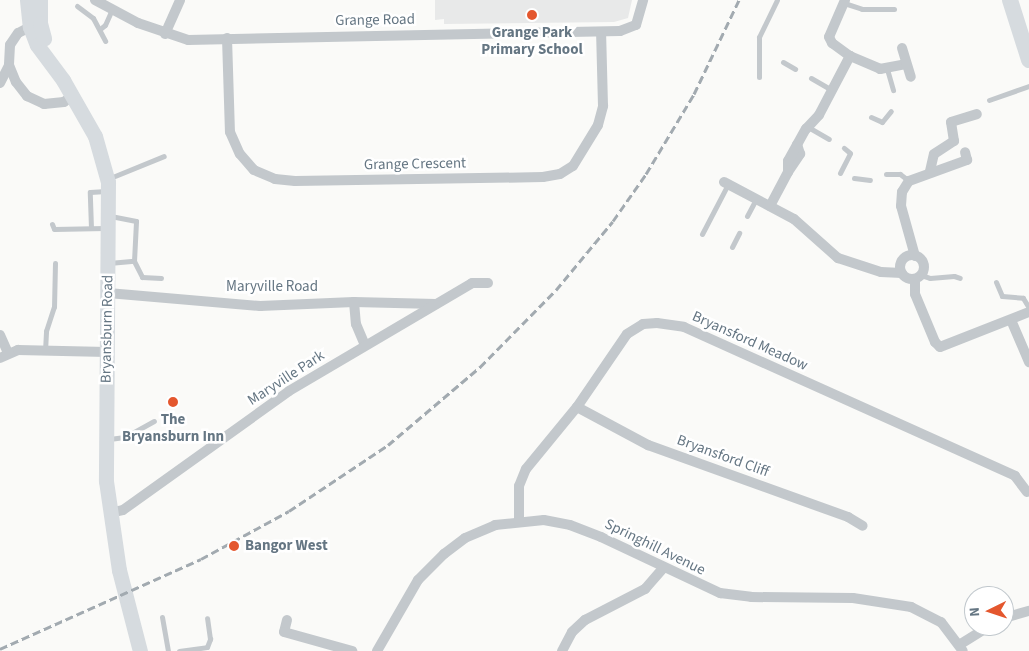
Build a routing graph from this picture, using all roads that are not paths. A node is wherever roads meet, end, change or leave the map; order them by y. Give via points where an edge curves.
1 (27, 0) edge
2 (40, 0) edge
3 (95, 0) edge
4 (180, 0) edge
5 (643, 0) edge
6 (777, 0) edge
7 (1010, 0) edge
8 (844, 1) edge
9 (77, 6) dead end
10 (112, 9) junction
11 (894, 9) dead end
12 (30, 27) junction
13 (100, 29) junction
14 (601, 32) junction
15 (165, 34) junction
16 (227, 38) junction
17 (105, 41) dead end
18 (902, 48) dead end
19 (850, 56) junction
20 (1029, 58) edge
21 (52, 62) junction
22 (783, 62) dead end
23 (906, 64) junction
24 (9, 65) junction
25 (795, 69) dead end
26 (887, 69) junction
27 (759, 77) dead end
28 (811, 78) dead end
29 (911, 78) dead end
30 (0, 84) edge
31 (1029, 86) edge
32 (19, 87) junction
33 (832, 90) junction
34 (893, 90) dead end
35 (73, 95) junction
36 (989, 100) dead end
37 (891, 111) dead end
38 (978, 114) dead end
39 (871, 117) dead end
40 (808, 127) junction
41 (829, 139) dead end
42 (844, 148) dead end
43 (965, 152) dead end
44 (164, 156) dead end
45 (930, 171) junction
46 (840, 174) dead end
47 (886, 174) dead end
48 (854, 178) dead end
49 (870, 180) dead end
50 (909, 181) junction
51 (726, 183) joint
52 (108, 185) junction
53 (756, 199) junction
54 (770, 206) junction
55 (748, 216) dead end
56 (109, 222) junction
57 (52, 224) dead end
58 (92, 228) junction
59 (739, 233) dead end
60 (702, 234) dead end
61 (732, 247) dead end
62 (915, 256) junction
63 (134, 261) junction
64 (55, 263) dead end
65 (108, 263) junction
66 (902, 273) junction
67 (918, 277) junction
68 (162, 278) dead end
69 (960, 278) dead end
70 (996, 282) dead end
71 (488, 283) dead end
72 (108, 293) junction
73 (354, 302) junction
74 (436, 304) junction
75 (1029, 308) edge
76 (1029, 312) edge
77 (1011, 320) junction
78 (0, 335) edge
79 (365, 345) junction
80 (45, 351) junction
81 (107, 352) junction
82 (4, 355) edge
83 (1029, 362) edge
84 (577, 407) junction
85 (154, 422) dead end
86 (106, 440) junction
87 (1027, 492) dead end
88 (109, 513) junction
89 (519, 521) junction
90 (863, 526) dead end
91 (663, 568) junction
92 (1029, 611) edge
93 (1014, 615) edge
94 (162, 617) dead end
95 (207, 618) dead end
96 (287, 620) dead end
97 (976, 636) edge
98 (961, 648) edge
99 (140, 651) edge
100 (168, 651) edge
101 (178, 651) edge
102 (352, 651) edge
103 (377, 651) edge
104 (562, 651) edge

1 - 12 main road, Bryansburn Road
2 - 21 main road, Bryansburn Road via 40,23
3 - 10 street, Grange Road
4 - 15 street
5 - 14 street, Grange Road via 636,25 626,30
6 - 27 lane via 759,37
7 - 20 main road
8 - 11 lane via 862,9
8 - 19 street via 829,37
9 - 13 lane via 93,18
10 - 13 lane via 106,25
10 - 15 street, Grange Road
12 - 21 main road, Bryansburn Road via 37,45
12 - 24 street via 13,39
13 - 17 lane
14 - 16 street, Grange Road
14 - 16 street, Grange Crescent via 603,106 598,125 573,166 560,174 543,177 295,181 274,179 254,170 240,154 230,132
15 - 16 street, Grange Road via 188,40
18 - 23 street
19 - 26 street
19 - 33 street
21 - 35 main road, Bryansburn Road
22 - 25 lane
23 - 26 street
23 - 29 street
24 - 30 street
24 - 32 street
26 - 34 lane
28 - 33 lane
30 - 32 street
31 - 36 lane
32 - 35 street via 33,100 44,104 64,102
33 - 40 street via 819,115
35 - 52 main road, Bryansburn Road via 95,136
37 - 39 lane via 882,122
38 - 45 street via 951,122 954,141 934,154
40 - 41 lane
40 - 54 street via 796,144 788,161 788,172
42 - 46 lane via 850,153
43 - 45 street via 967,160 941,171
44 - 52 lane via 140,164
45 - 50 street
47 - 50 lane via 900,174
48 - 49 lane
50 - 62 street via 902,192 901,206
51 - 53 street
51 - 60 lane
52 - 56 main road, Bryansburn Road
52 - 58 lane via 90,192
53 - 54 street
53 - 55 lane
54 - 66 street via 794,219 838,258 881,272
56 - 58 lane
56 - 63 lane via 136,221
56 - 65 main road, Bryansburn Road
57 - 58 lane via 54,229
59 - 61 lane
62 - 66 street via 902,261
62 - 67 street via 924,265
63 - 65 lane
63 - 68 lane via 142,277
64 - 80 lane via 54,306 46,331
65 - 72 main road, Bryansburn Road
66 - 67 street
67 - 69 lane
67 - 77 street via 915,294 940,347
70 - 75 lane via 1002,296 1023,298
71 - 74 street, Maryville Park via 472,283
72 - 73 street, Maryville Road via 260,306
72 - 81 main road, Bryansburn Road
73 - 74 street, Maryville Road
73 - 79 street via 356,324
74 - 79 street, Maryville Park
76 - 77 street
77 - 83 street
78 - 82 street
79 - 88 street, Maryville Park via 289,391 123,510
80 - 81 street
80 - 82 street
81 - 86 main road, Bryansburn Road
84 - 87 street, Bryansford Meadow via 633,329 657,323 677,326 1015,476
84 - 89 street, Bryansford Meadow via 526,468 519,486
84 - 90 street, Bryansford Cliff via 648,445 848,517
85 - 86 lane via 126,437
86 - 88 main road, Bryansburn Road
88 - 99 main road, Bryansburn Road via 120,577
89 - 91 street, Springhill Avenue via 544,520 570,525
89 - 103 street, Springhill Avenue via 495,525 465,538 444,554 418,580
91 - 98 street, Springhill Avenue via 720,593 751,597 853,598 911,607 941,622
91 - 104 street via 645,589 585,620 572,632
92 - 93 street
94 - 100 lane
95 - 101 lane via 210,639 207,647
96 - 102 street via 284,632
97 - 98 street

